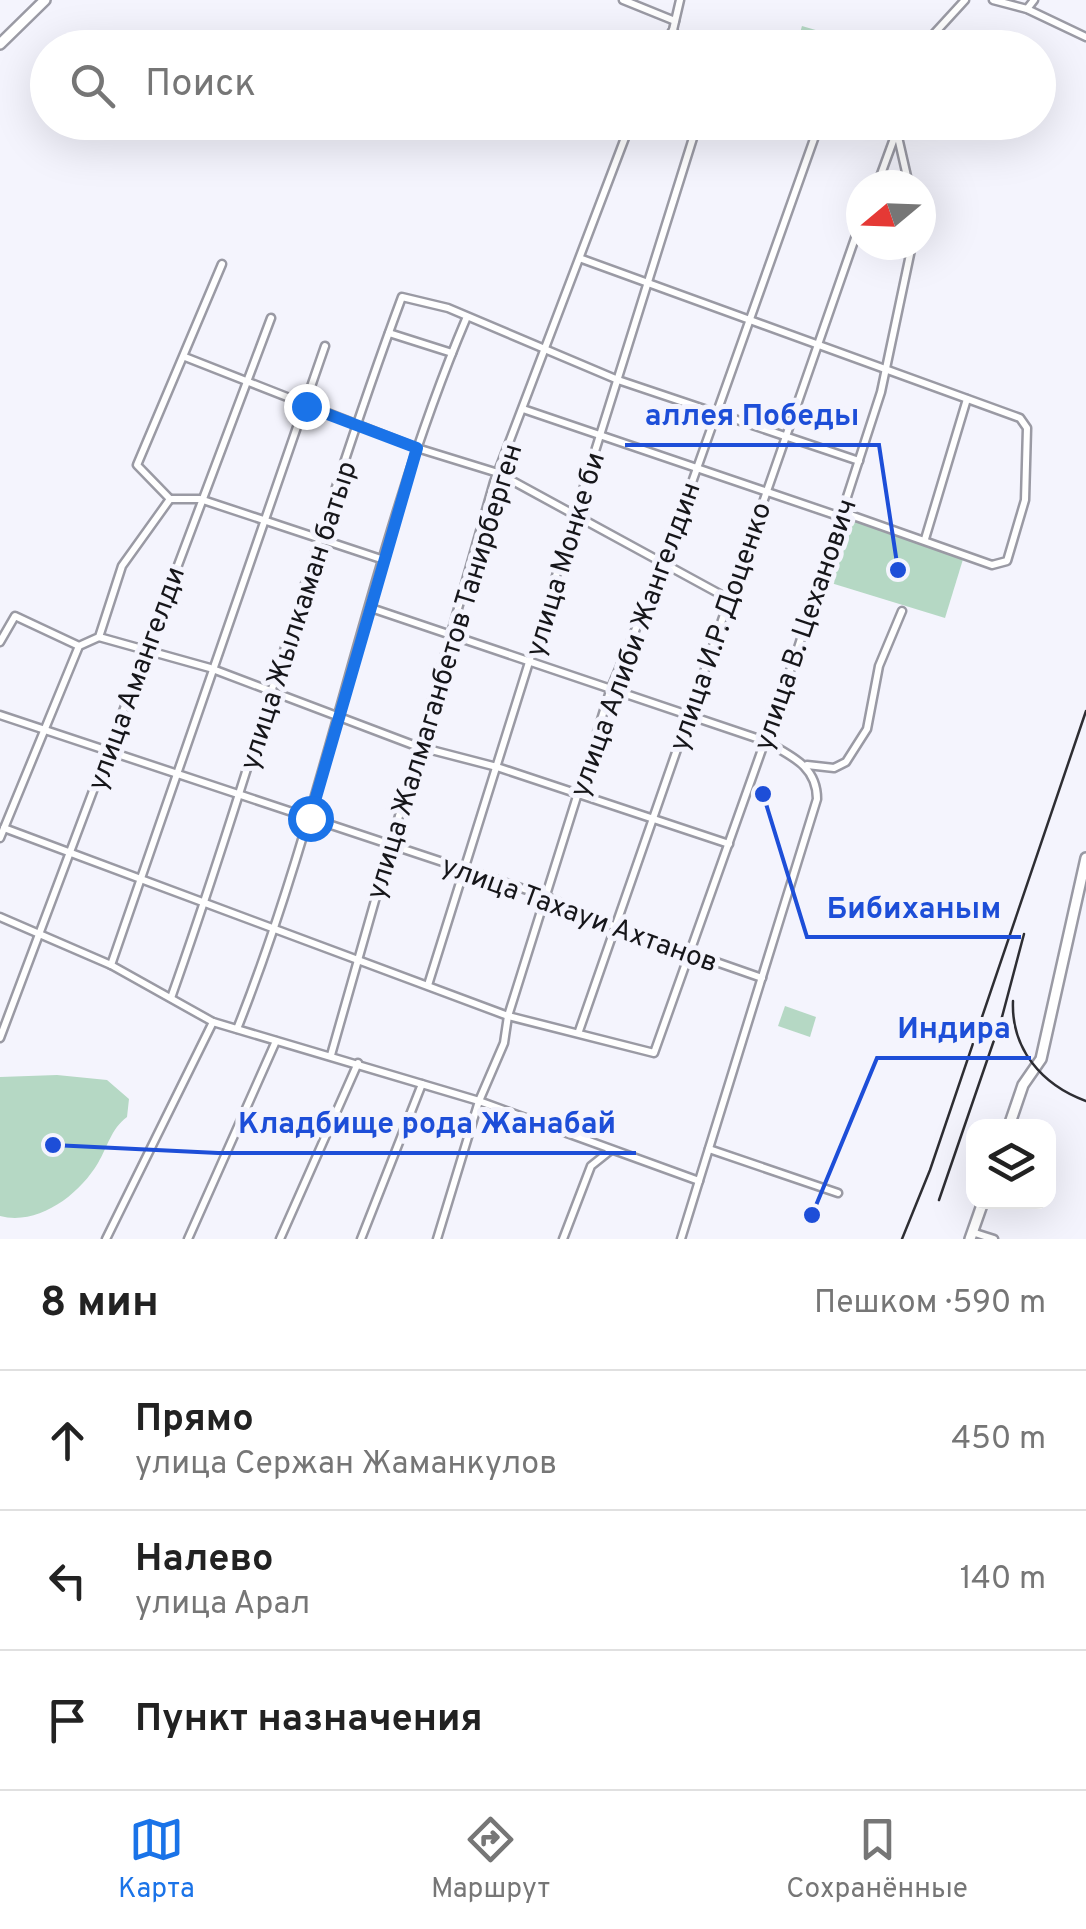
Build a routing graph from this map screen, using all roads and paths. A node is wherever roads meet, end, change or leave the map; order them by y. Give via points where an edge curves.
1 (45, 0) edge
2 (623, 0) edge
3 (680, 0) edge
4 (966, 0) edge
5 (993, 0) edge
6 (1034, 0) edge
7 (1027, 9) junction
8 (674, 25) junction
9 (671, 30) edge
10 (676, 30) edge
11 (938, 30) edge
12 (1086, 37) edge
13 (0, 44) edge
14 (625, 140) edge
15 (692, 140) edge
16 (814, 140) edge
17 (897, 140) edge
18 (899, 140) edge
19 (884, 170) edge
20 (906, 170) edge
21 (582, 258) junction
22 (847, 260) edge
23 (909, 260) edge
24 (222, 264) dead end
25 (649, 282) junction
26 (271, 318) dead end
27 (466, 319) junction
28 (750, 319) junction
29 (389, 333) junction
30 (818, 343) junction
31 (325, 346) dead end
32 (547, 350) junction
33 (452, 353) junction
34 (185, 356) junction
35 (887, 369) junction
36 (618, 380) junction
37 (246, 384) junction
38 (968, 399) junction
39 (306, 406) junction
40 (523, 409) junction
41 (716, 414) junction
42 (358, 425) junction
43 (600, 438) junction
44 (785, 438) junction
45 (417, 448) junction
46 (859, 461) junction
47 (697, 467) junction
48 (498, 472) junction
49 (766, 492) junction
50 (170, 498) junction
51 (200, 500) junction
52 (575, 514) junction
53 (842, 514) junction
54 (265, 520) junction
55 (319, 537) junction
56 (925, 539) junction
57 (385, 560) junction
58 (663, 564) junction
59 (728, 599) junction
60 (371, 608) junction
61 (902, 611) dead end
62 (450, 632) junction
63 (99, 638) junction
64 (0, 642) edge
65 (79, 646) junction
66 (144, 652) junction
67 (531, 660) junction
68 (210, 668) junction
69 (612, 688) junction
70 (272, 693) junction
71 (340, 714) junction
72 (688, 714) junction
73 (0, 716) edge
74 (42, 730) junction
75 (765, 741) junction
76 (416, 746) junction
77 (108, 748) junction
78 (806, 765) junction
79 (497, 767) junction
80 (177, 772) junction
81 (240, 794) junction
82 (577, 795) junction
83 (654, 816) junction
84 (310, 818) junction
85 (3, 823) edge
86 (0, 838) edge
87 (729, 844) junction
88 (387, 845) junction
89 (73, 854) junction
90 (1086, 858) edge
91 (464, 870) junction
92 (142, 879) junction
93 (545, 896) junction
94 (204, 905) junction
95 (0, 917) edge
96 (616, 927) junction
97 (276, 931) junction
98 (39, 935) junction
99 (692, 952) junction
100 (358, 963) junction
101 (111, 966) junction
102 (762, 978) junction
103 (428, 985) junction
104 (170, 998) junction
105 (508, 1016) junction
106 (213, 1022) junction
107 (237, 1029) junction
108 (579, 1031) junction
109 (0, 1038) edge
110 (276, 1041) junction
111 (330, 1055) junction
112 (358, 1063) junction
113 (422, 1084) junction
114 (479, 1101) junction
115 (1012, 1119) edge
116 (612, 1149) junction
117 (709, 1149) junction
118 (699, 1180) junction
119 (838, 1192) dead end
120 (981, 1209) edge
121 (971, 1236) edge
122 (106, 1239) edge
123 (188, 1239) edge
124 (280, 1239) edge
125 (361, 1239) edge
126 (437, 1239) edge
127 (563, 1239) edge
128 (681, 1239) edge
129 (994, 1239) edge

1 - 13 street
2 - 8 street
3 - 8 street
4 - 11 street
5 - 7 street
6 - 7 street
7 - 12 street
8 - 9 street
8 - 10 street
14 - 21 street, улица Жалмаганбетов Танирберген
15 - 25 street, улица Монке би
16 - 28 street, улица Алиби Жангелдин
17 - 19 street
18 - 20 street
21 - 25 street
21 - 32 street, улица Жалмаганбетов Танирберген
22 - 30 street, улица И.Р. Доценко
23 - 35 street, улица В. Цеханович
24 - 34 street
25 - 28 street
25 - 36 street, улица Монке би
26 - 37 street, улица Амангелди
27 - 29 street, улица Жылкаман батыр via 409,296 402,298
27 - 32 street
27 - 33 street
28 - 30 street
28 - 41 street, улица Алиби Жангелдин
29 - 33 street
29 - 42 street, улица Жылкаман батыр
30 - 35 street
30 - 44 street, улица И.Р. Доценко
31 - 39 street
32 - 36 street
32 - 40 street, улица Жалмаганбетов Танирберген
33 - 45 street
34 - 37 street
34 - 50 street via 137,464
35 - 38 street
35 - 46 street, улица В. Цеханович
36 - 41 street
36 - 43 street, улица Монке би
37 - 39 street
37 - 51 street, улица Амангелди
38 - 56 street
38 - 56 street via 1020,418 1027,428 1024,500 1006,561 992,566
39 - 42 street
39 - 54 street
40 - 43 street
40 - 48 street, улица Жалмаганбетов Танирберген
41 - 44 street
41 - 47 street, улица Алиби Жангелдин
42 - 45 street
42 - 55 street, улица Жылкаман батыр
43 - 47 street
43 - 52 street, улица Монке би
44 - 46 street
44 - 49 street, улица И.Р. Доценко
45 - 48 street
45 - 57 street
46 - 53 street, улица В. Цеханович
47 - 49 street
47 - 58 street, улица Алиби Жангелдин
48 - 52 street
48 - 62 street, улица Жалмаганбетов Танирберген
49 - 53 street
49 - 59 street, улица И.Р. Доценко
50 - 51 street
50 - 63 street via 122,566
51 - 54 street
51 - 66 street, улица Амангелди
52 - 58 street
52 - 67 street, улица Монке би
53 - 56 street
53 - 75 street, улица В. Цеханович
54 - 55 street
54 - 68 street
55 - 57 street
55 - 70 street, улица Жылкаман батыр
57 - 60 street
58 - 59 street
58 - 69 street, улица Алиби Жангелдин
59 - 72 street, улица И.Р. Доценко
60 - 62 street
60 - 71 street
61 - 78 street via 857,745 834,768
62 - 67 street
62 - 76 street, улица Жалмаганбетов Танирберген
63 - 65 street
63 - 66 street
64 - 65 street via 15,616
65 - 74 street
66 - 68 street
66 - 77 street, улица Амангелди
67 - 69 street
67 - 79 street, улица Монке би
68 - 70 street
68 - 80 street
69 - 72 street
69 - 82 street, улица Алиби Жангелдин
70 - 71 street
70 - 81 street, улица Жылкаман батыр
71 - 76 street
71 - 84 street
72 - 75 street
72 - 83 street, улица И.Р. Доценко
73 - 74 street, улица Тахауи Ахтанов
74 - 77 street, улица Тахауи Ахтанов
74 - 85 street
75 - 78 street
75 - 87 street, улица В. Цеханович
76 - 79 street
76 - 88 street, улица Жалмаганбетов Танирберген
77 - 80 street, улица Тахауи Ахтанов
77 - 89 street, улица Амангелди
78 - 102 street via 817,783 817,800
79 - 82 street
79 - 91 street, улица Монке би
80 - 81 street, улица Тахауи Ахтанов
80 - 92 street
81 - 84 street, улица Тахауи Ахтанов
81 - 94 street, улица Жылкаман батыр
82 - 83 street
82 - 93 street, улица Алиби Жангелдин
83 - 87 street
83 - 96 street, улица И.Р. Доценко
84 - 88 street, улица Тахауи Ахтанов
84 - 97 street
85 - 86 street
85 - 89 street
87 - 99 street, улица В. Цеханович
88 - 91 street, улица Тахауи Ахтанов
88 - 100 street, улица Жалмаганбетов Танирберген
89 - 92 street
89 - 98 street, улица Амангелди
90 - 115 street via 1040,1059
91 - 93 street, улица Тахауи Ахтанов
91 - 103 street, улица Монке би
92 - 94 street
92 - 101 street
93 - 96 street, улица Тахауи Ахтанов
93 - 105 street, улица Алиби Жангелдин
94 - 97 street
94 - 104 street, улица Жылкаман батыр
95 - 98 street
96 - 99 street, улица Тахауи Ахтанов
96 - 108 street, улица И.Р. Доценко
97 - 100 street
97 - 107 street
98 - 101 street
98 - 109 street, улица Амангелди
99 - 102 street, улица Тахауи Ахтанов
99 - 108 street, улица В. Цеханович via 654,1053
100 - 103 street
100 - 111 street, улица Жалмаганбетов Танирберген
101 - 104 street
102 - 117 street
103 - 105 street
104 - 106 street
105 - 108 street
105 - 114 street, улица Алиби Жангелдин
106 - 107 street
106 - 122 street
107 - 110 street
110 - 111 street
110 - 123 street
111 - 112 street
112 - 113 street
112 - 124 street
113 - 114 street
113 - 125 street
114 - 116 street
114 - 126 street, улица Алиби Жангелдин
116 - 118 street
116 - 127 street via 592,1166
117 - 118 street
117 - 119 street
118 - 128 street
120 - 121 street
121 - 129 street

